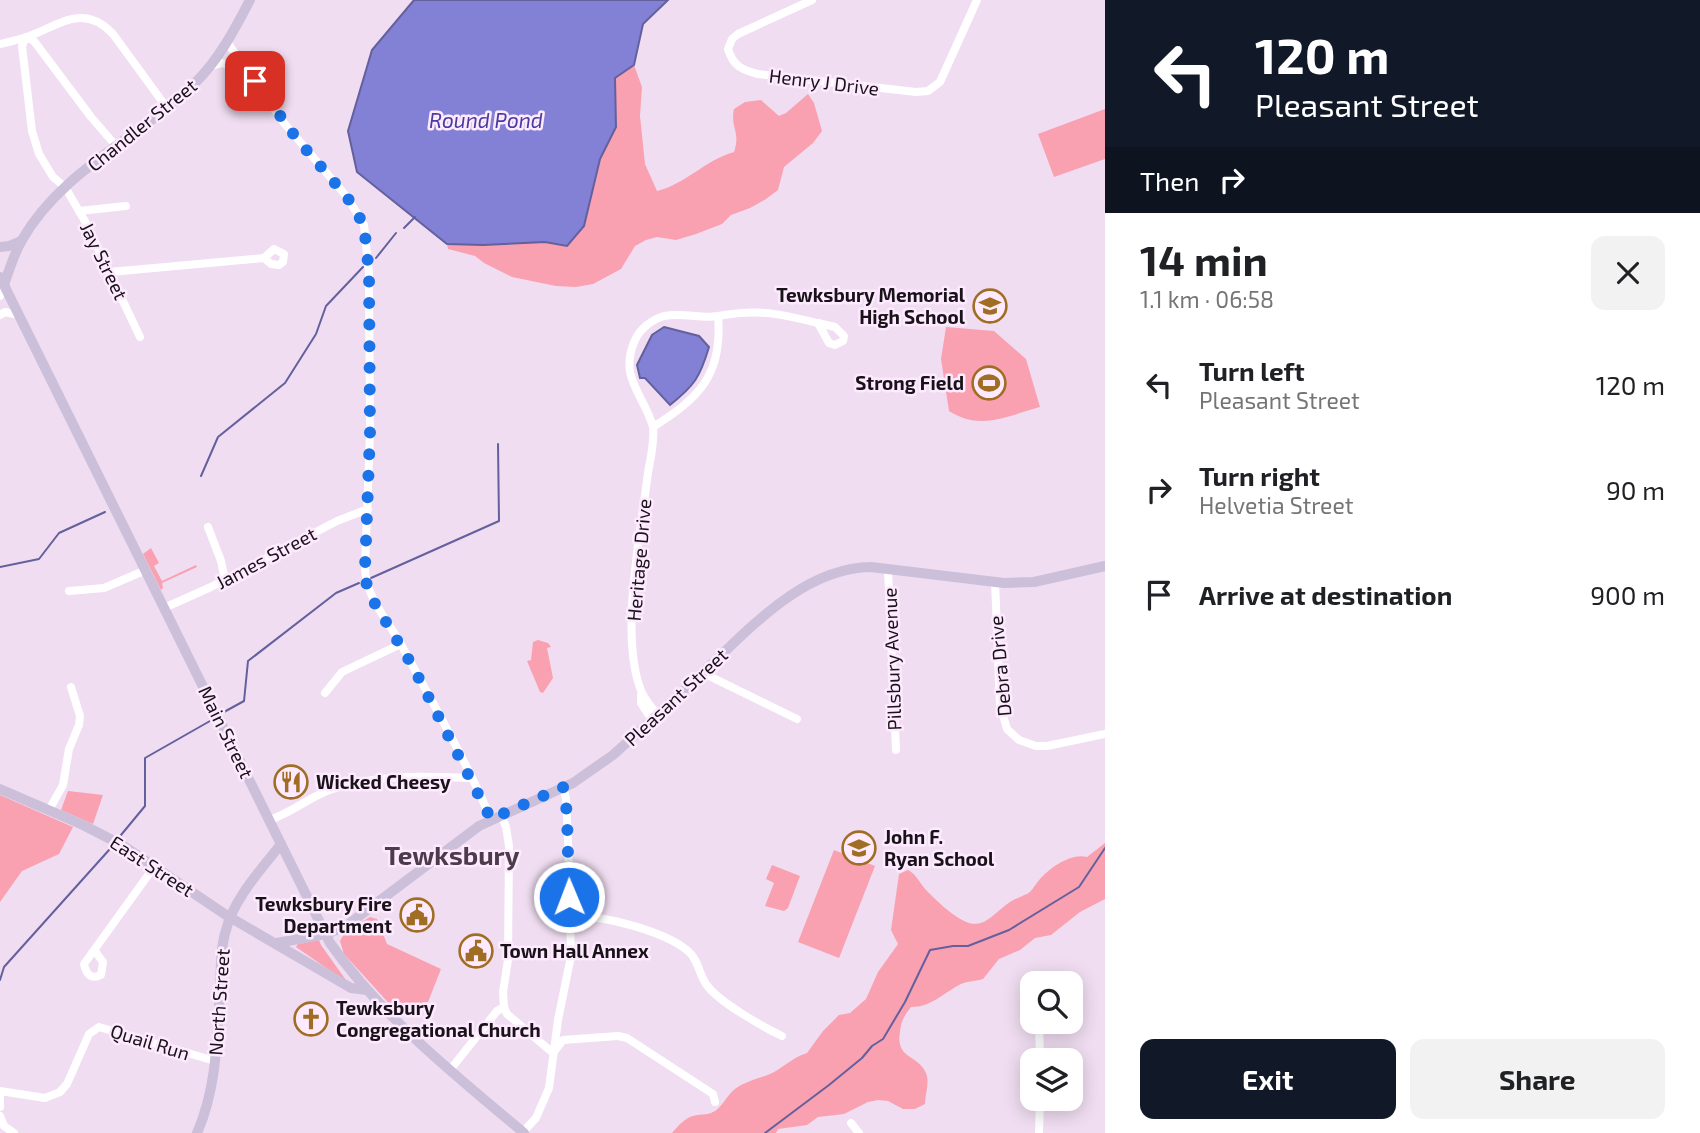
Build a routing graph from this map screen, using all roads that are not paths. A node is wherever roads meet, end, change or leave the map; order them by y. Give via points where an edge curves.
1 (250, 0) edge
2 (812, 0) edge
3 (977, 0) edge
4 (26, 37) junction
5 (227, 42) junction
6 (0, 44) edge
7 (210, 66) junction
8 (247, 71) junction
9 (167, 108) junction
10 (117, 147) junction
11 (65, 187) junction
12 (126, 206) dead end
13 (79, 211) junction
14 (21, 241) junction
15 (0, 247) edge
16 (264, 258) dead end
17 (110, 272) junction
18 (2, 281) edge
19 (0, 296) edge
20 (19, 314) junction
21 (0, 316) edge
22 (718, 316) junction
23 (817, 323) dead end
24 (140, 337) dead end
25 (653, 427) junction
26 (368, 509) junction
27 (208, 527) dead end
28 (1105, 566) edge
29 (888, 569) junction
30 (146, 570) junction
31 (225, 580) junction
32 (995, 581) junction
33 (69, 591) dead end
34 (164, 608) junction
35 (401, 644) junction
36 (703, 673) junction
37 (71, 687) dead end
38 (325, 694) dead end
39 (655, 718) junction
40 (797, 719) dead end
41 (1105, 734) edge
42 (896, 750) dead end
43 (471, 778) junction
44 (563, 787) junction
45 (1, 788) edge
46 (50, 810) junction
47 (501, 814) junction
48 (491, 819) junction
49 (269, 820) junction
50 (281, 844) junction
51 (154, 867) junction
52 (570, 917) junction
53 (231, 918) junction
54 (326, 934) junction
55 (276, 943) junction
56 (95, 951) dead end
57 (367, 990) junction
58 (504, 1007) junction
59 (782, 1036) dead end
60 (554, 1053) junction
61 (215, 1061) junction
62 (450, 1070) junction
63 (0, 1093) edge
64 (715, 1102) dead end
65 (0, 1107) edge
66 (1040, 1111) edge
67 (0, 1116) edge
68 (851, 1123) dead end
69 (14, 1133) edge
70 (198, 1133) edge
71 (523, 1133) edge
72 (859, 1133) edge
73 (1039, 1133) edge

1 - 5 main road, Chandler Street
2 - 3 street, Henry J Drive via 732,38 728,49 734,64 758,74 928,91 940,82
4 - 6 street
4 - 9 street via 73,18 105,26
4 - 10 street via 34,40
4 - 11 street, Jay Street via 22,46 35,145 44,165
5 - 7 main road, Chandler Street
5 - 8 street
7 - 8 street via 222,63
7 - 9 main road, Chandler Street
8 - 26 street via 364,225 369,273
9 - 10 main road, Chandler Street
10 - 11 main road, Chandler Street
11 - 13 street, Jay Street
11 - 14 main road, Chandler Street
12 - 13 street
13 - 17 street, Jay Street
14 - 15 main road
14 - 18 main road, Chandler Street
16 - 17 street
17 - 24 street, Jay Street
18 - 19 street, Chandler Street
18 - 20 main road, Main Street
20 - 21 street
20 - 30 main road, Main Street
22 - 23 street via 758,311
22 - 25 street via 719,346 707,379 687,404
22 - 25 street via 665,316 638,334 631,348 630,375
25 - 39 street, Heritage Drive via 633,649 642,692
26 - 31 street, James Street
26 - 35 street via 366,582
27 - 31 street
28 - 32 main road, Pleasant Street via 1025,583
29 - 32 main road, Pleasant Street
29 - 36 main road, Pleasant Street via 844,570 802,589
29 - 42 street, Pillsbury Avenue
30 - 33 street via 104,588
30 - 34 main road, Main Street
31 - 34 street, James Street
32 - 41 street, Debra Drive via 1000,705 1007,729 1036,746
34 - 49 main road, Main Street
35 - 38 street via 342,672
35 - 43 street
36 - 39 main road, Pleasant Street
36 - 40 street
37 - 46 street via 79,725 63,785
39 - 44 main road, Pleasant Street via 612,755
43 - 48 street
43 - 49 street via 361,781 312,797
44 - 47 main road, Pleasant Street
44 - 52 street
45 - 46 main road, East Street
46 - 51 main road, East Street via 122,845
47 - 48 main road, Pleasant Street
47 - 58 street via 509,846
48 - 54 main road, Pleasant Street via 367,912
49 - 50 main road, Main Street
50 - 53 main road, North Street
50 - 54 main road, Main Street
51 - 53 main road, East Street
51 - 56 street
52 - 59 street via 606,918 679,945 693,956 714,993
52 - 60 street via 569,969
53 - 55 main road, East Street
53 - 61 main road, North Street via 221,958
54 - 55 main road, Pleasant Street
54 - 57 main road, Main Street
55 - 57 main road, East Street via 351,988
57 - 62 main road, Main Street
58 - 60 street
58 - 62 street
60 - 64 street via 563,1040 622,1036 713,1094
60 - 71 street via 547,1096
61 - 63 street, Quail Run via 99,1027 89,1034 60,1092 45,1098
61 - 70 main road, North Street
62 - 71 main road, Main Street
63 - 65 street, Quail Run
66 - 73 street
67 - 69 street
68 - 72 street

